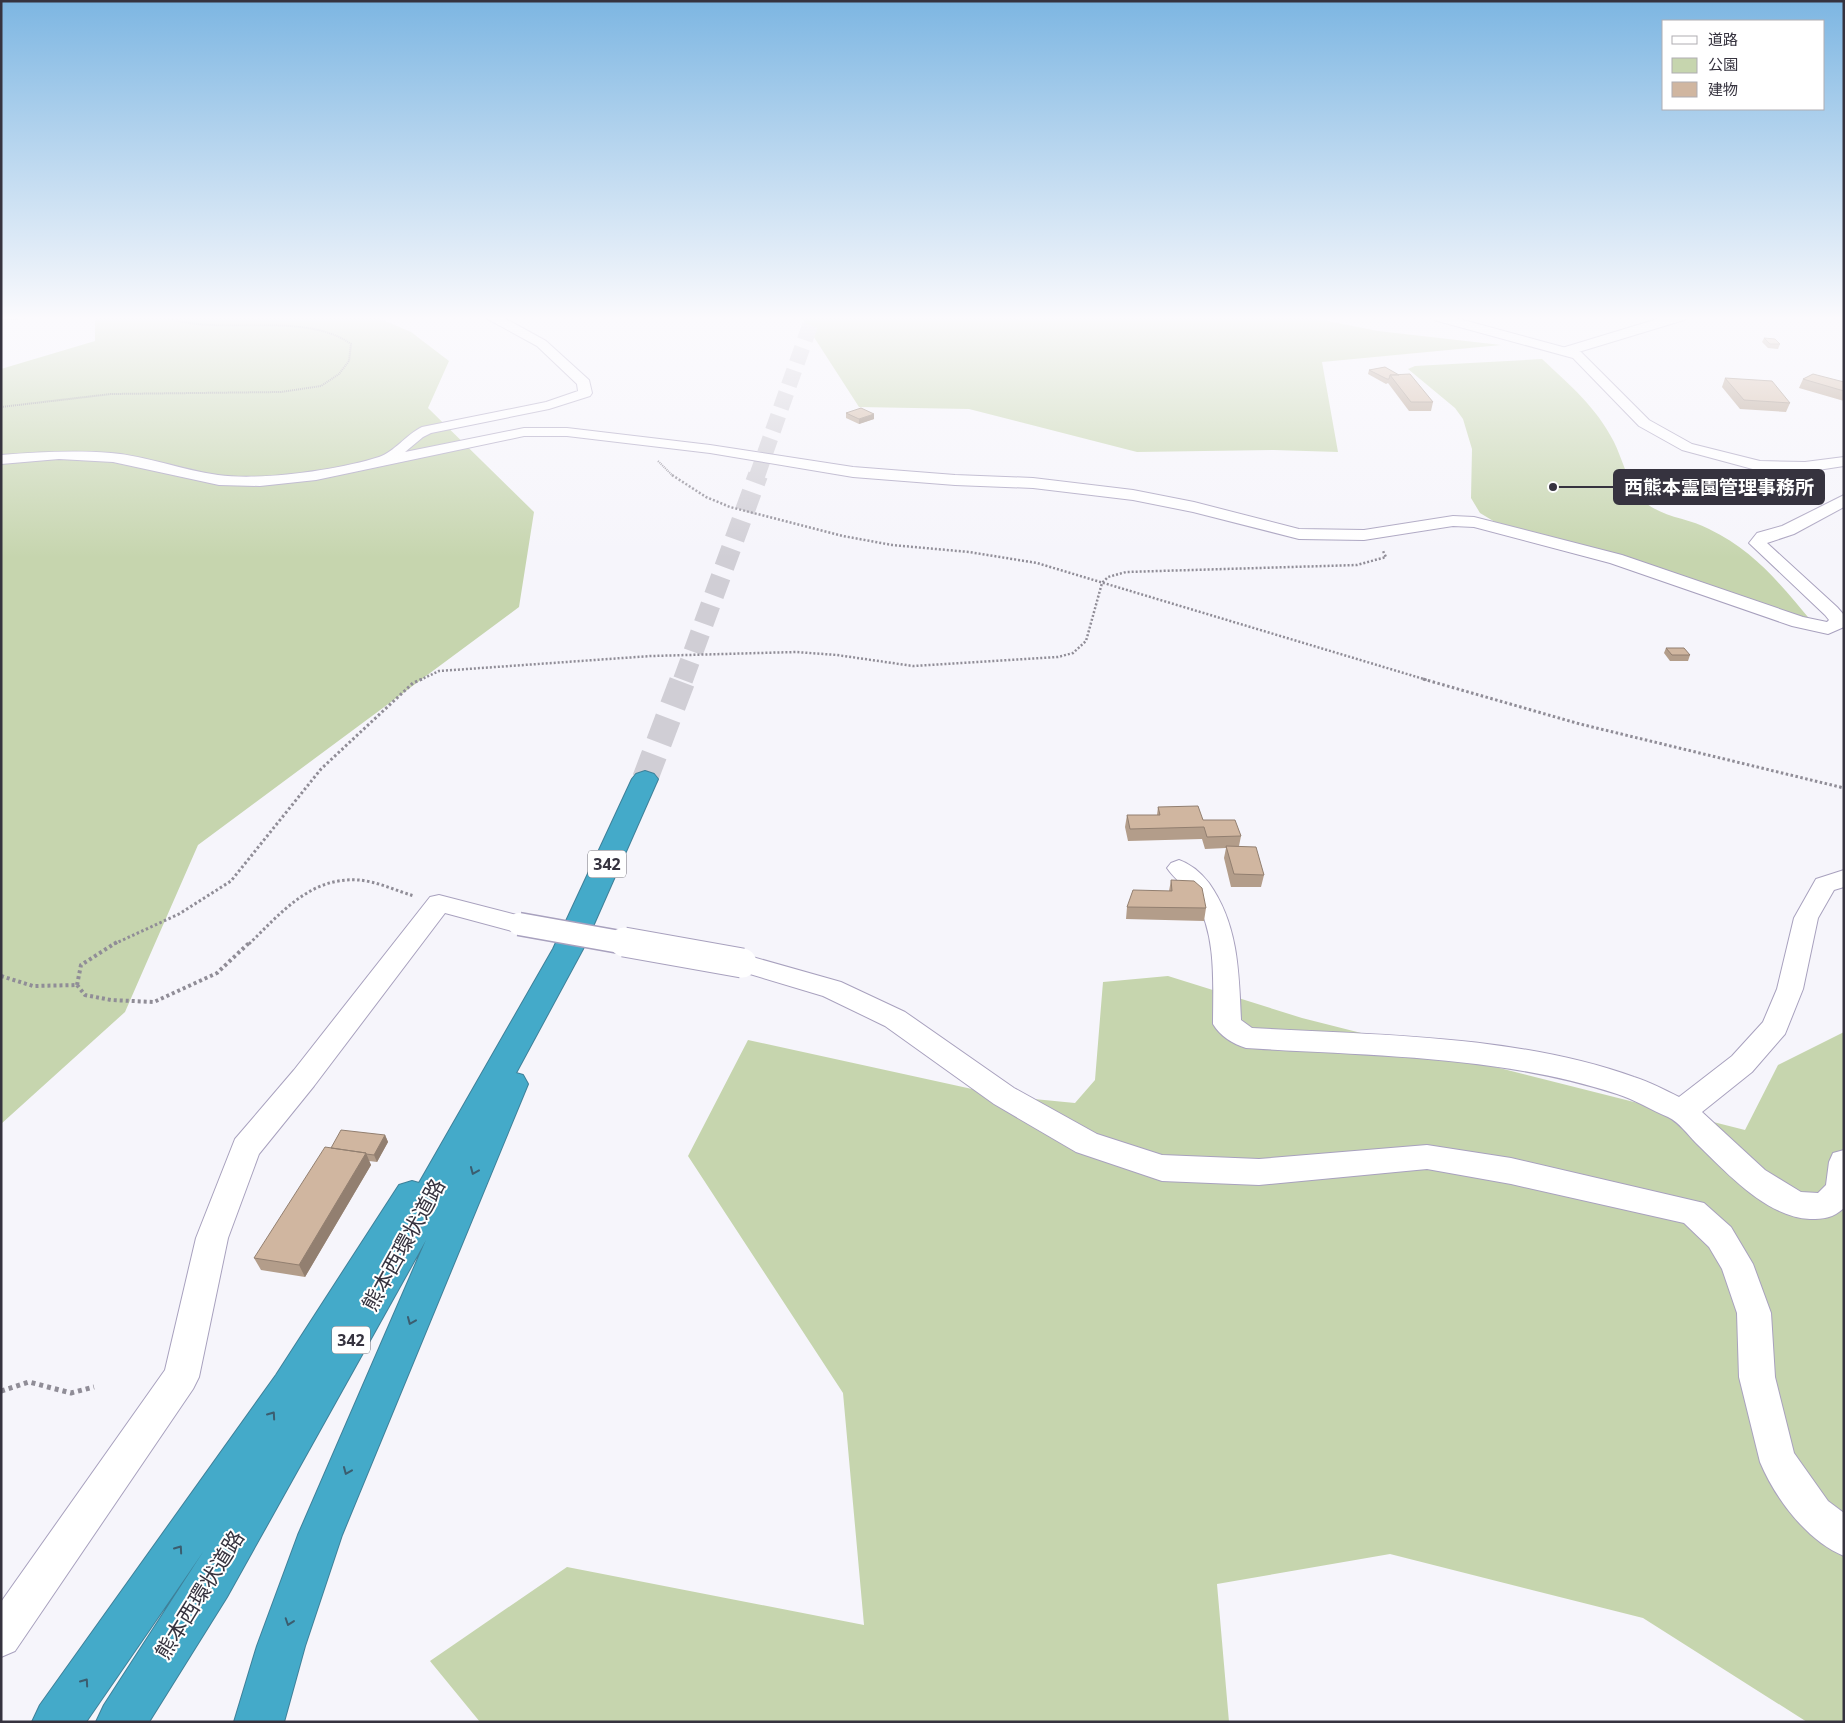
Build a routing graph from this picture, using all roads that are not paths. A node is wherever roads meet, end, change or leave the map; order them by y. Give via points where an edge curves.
1 (572, 397) edge
2 (1619, 397) edge
3 (1, 460) edge
4 (1844, 461) edge
5 (385, 462) junction
6 (1844, 500) edge
7 (645, 779) tunnel mouth
8 (1180, 868) dead end
9 (1844, 878) edge
10 (568, 949) junction
11 (1682, 1111) junction
12 (1844, 1162) edge
13 (1844, 1537) edge
14 (1, 1637) edge
15 (58, 1722) edge
16 (120, 1722) edge
17 (259, 1722) edge

1 - 5 street via 427,430
2 - 4 street via 1644,423 1686,447 1760,466 1805,468
3 - 5 street via 59,455 113,458 219,480 260,481
5 - 6 street via 524,432 567,432 710,449 872,474 1025,482 1115,493 1194,506 1299,534 1364,535 1453,521 1474,522 1616,559 1799,622 1828,628 1836,625 1838,620 1831,611 1757,543 1763,537 1788,530
7 - 10 highway, 熊本西環状道路 / 342
8 - 11 street via 1193,878 1208,901 1223,940 1227,1024 1246,1038 1455,1050 1563,1068 1626,1085
9 - 11 street via 1825,885 1806,918 1790,989 1775,1027 1742,1064
15 -> 10 highway via 290,1389
10 - 16 highway, 熊本西環状道路 / 342 via 367,1312 211,1581
10 -> 17 highway via 320,1535 281,1646
11 - 12 street via 1754,1179 1796,1205 1825,1206 1841,1191
13 - 14 street, bridge via 1815,1514 1778,1462 1757,1377 1754,1313 1737,1264 1720,1237 1693,1212 1511,1171 1428,1157 1259,1172 1162,1168 1079,1138 1004,1096 895,1019 832,989 742,964 518,924 439,903 246,1148 212,1238 181,1377

